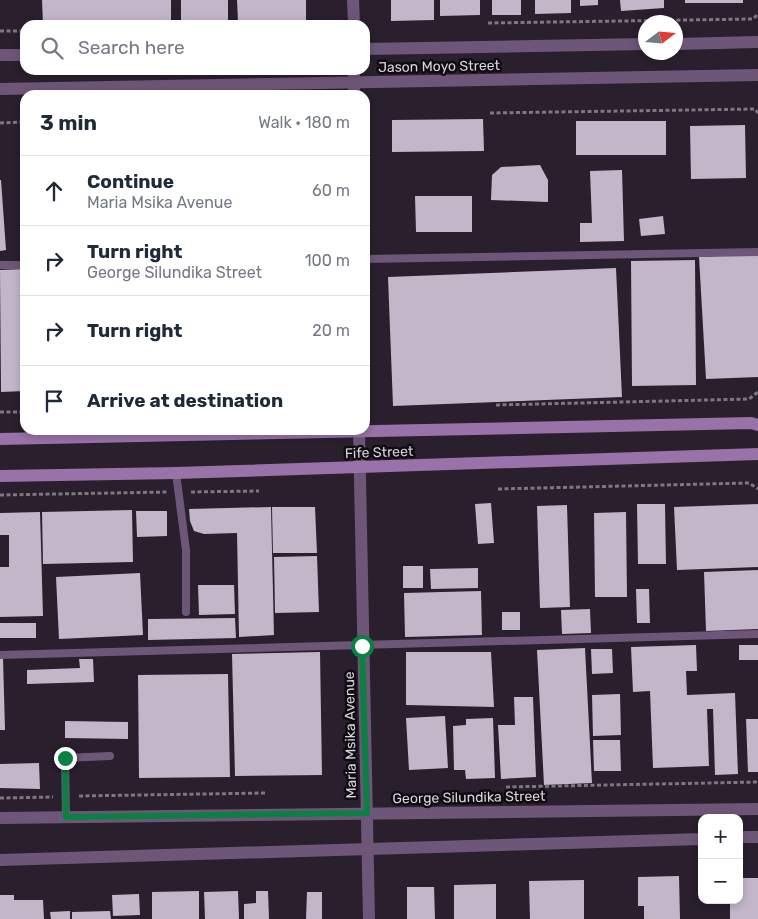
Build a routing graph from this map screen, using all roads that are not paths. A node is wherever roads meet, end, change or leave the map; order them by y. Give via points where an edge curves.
1 (353, 0) edge
2 (354, 20) edge
3 (758, 42) edge
4 (638, 44) edge
5 (683, 44) edge
6 (370, 49) edge
7 (0, 55) edge
8 (20, 55) edge
9 (758, 75) edge
10 (354, 82) edge
11 (0, 89) edge
12 (758, 252) edge
13 (370, 259) edge
14 (20, 264) edge
15 (0, 265) edge
16 (758, 425) edge
17 (370, 431) edge
18 (86, 435) edge
19 (359, 435) edge
20 (0, 439) edge
21 (758, 454) edge
22 (360, 467) junction
23 (176, 473) junction
24 (0, 476) edge
25 (186, 612) dead end
26 (758, 634) edge
27 (362, 646) junction
28 (0, 655) edge
29 (110, 756) dead end
30 (758, 809) edge
31 (367, 813) junction
32 (66, 817) junction
33 (0, 818) edge
34 (758, 837) edge
35 (743, 838) edge
36 (698, 839) edge
37 (367, 849) junction
38 (0, 860) edge
39 (369, 919) edge

1 - 2 street
3 - 5 street
4 - 6 street, Jason Moyo Street
7 - 8 street
9 - 10 street, Jason Moyo Street
10 - 11 street, Jason Moyo Street
12 - 13 lane
14 - 15 lane
16 - 17 street, Fife Street
18 - 20 street, Fife Street
19 - 22 street, Maria Msika Avenue
21 - 22 street, Fife Street
22 - 23 street, Fife Street
22 - 27 street, Maria Msika Avenue
23 - 24 street, Fife Street
23 - 25 lane via 186,550
26 - 27 lane
27 - 28 lane
27 - 31 street, Maria Msika Avenue
29 - 32 lane via 65,758
30 - 31 street, George Silundika Street
31 - 32 street, George Silundika Street
31 - 37 street, Maria Msika Avenue
32 - 33 street, George Silundika Street
34 - 35 street
36 - 37 street
37 - 38 street
37 - 39 street, Maria Msika Avenue

